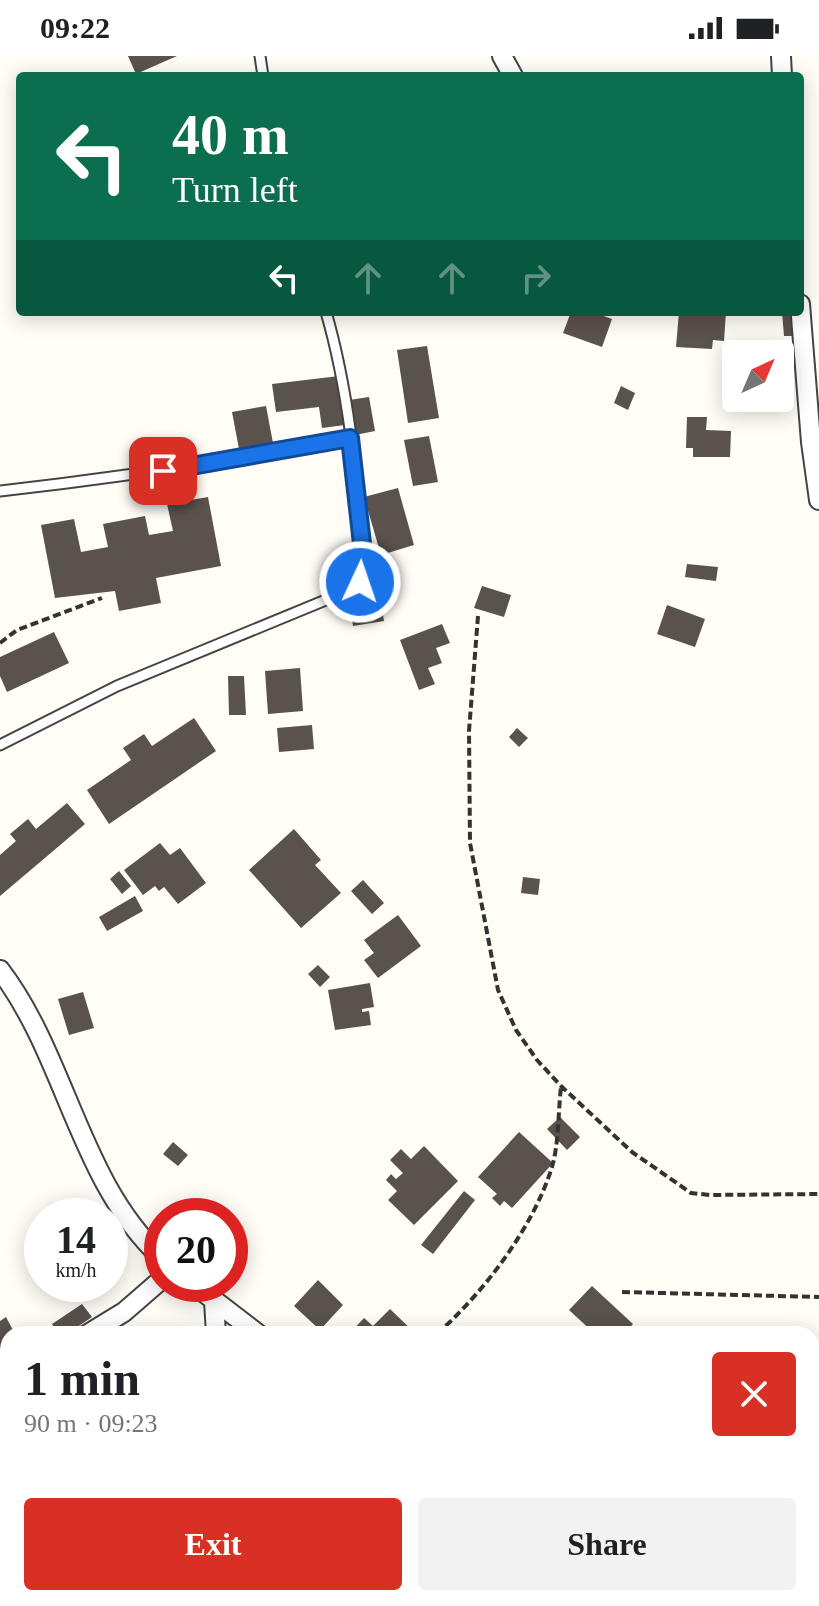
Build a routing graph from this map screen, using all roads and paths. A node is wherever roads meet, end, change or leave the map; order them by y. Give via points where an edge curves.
1 (327, 316) edge
2 (801, 316) edge
3 (350, 438) junction
4 (815, 442) edge
5 (0, 491) edge
6 (819, 500) edge
7 (102, 598) dead end
8 (478, 616) dead end
9 (0, 643) edge
10 (0, 745) edge
11 (0, 970) edge
12 (561, 1086) junction
13 (819, 1194) edge
14 (144, 1242) edge
15 (622, 1292) dead end
16 (144, 1295) edge
17 (819, 1297) edge
18 (214, 1302) edge
19 (215, 1302) edge
20 (101, 1326) edge
21 (216, 1326) edge
22 (247, 1326) edge
23 (446, 1326) edge

1 - 3 lane
2 - 4 street
3 - 5 lane via 226,461
3 - 10 lane via 365,570 360,582 117,686
4 - 6 street
7 - 9 path via 17,630
8 - 12 path via 469,731 470,843 482,916 498,990 516,1030
11 - 14 street via 40,1035 107,1185
12 - 13 path via 632,1152 691,1193
12 - 23 path via 553,1164 538,1206 464,1310
15 - 17 path
16 - 20 street
18 - 21 street
19 - 22 street

